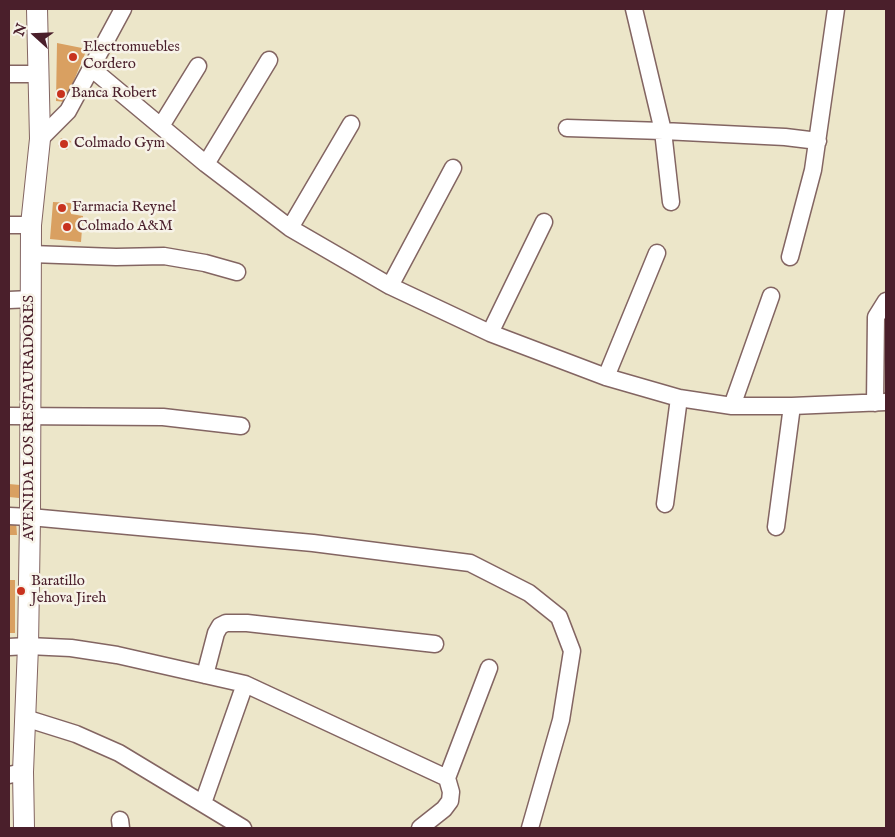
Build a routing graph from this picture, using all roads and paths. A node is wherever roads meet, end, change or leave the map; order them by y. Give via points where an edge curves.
1 (37, 9) edge
2 (122, 9) edge
3 (634, 9) edge
4 (836, 9) edge
5 (269, 60) dead end
6 (198, 66) dead end
7 (91, 68) junction
8 (9, 74) edge
9 (39, 74) junction
10 (351, 124) dead end
11 (162, 126) junction
12 (567, 128) dead end
13 (663, 131) junction
14 (40, 139) junction
15 (818, 140) junction
16 (206, 164) junction
17 (453, 168) dead end
18 (671, 202) dead end
19 (544, 222) dead end
20 (31, 225) junction
21 (9, 226) edge
22 (290, 228) junction
23 (657, 252) dead end
24 (31, 254) junction
25 (790, 256) dead end
26 (237, 272) dead end
27 (390, 286) junction
28 (770, 296) dead end
29 (31, 298) junction
30 (9, 300) edge
31 (886, 301) edge
32 (490, 333) junction
33 (606, 377) junction
34 (679, 398) junction
35 (880, 403) edge
36 (732, 406) junction
37 (792, 406) junction
38 (31, 415) junction
39 (9, 416) edge
40 (241, 426) dead end
41 (665, 504) dead end
42 (9, 516) edge
43 (30, 517) junction
44 (776, 527) dead end
45 (435, 644) dead end
46 (18, 646) edge
47 (489, 668) dead end
48 (205, 675) junction
49 (245, 684) junction
50 (25, 718) junction
51 (16, 774) edge
52 (447, 778) junction
53 (203, 803) junction
54 (24, 828) edge
55 (243, 828) edge
56 (420, 828) edge
57 (530, 828) edge

1 - 9 street, AVENIDA LOS RESTAURADORES
2 - 7 street
3 - 13 street
4 - 15 street
5 - 16 street
6 - 11 street
7 - 11 street
7 - 14 street via 68,111
8 - 9 street
9 - 14 street, AVENIDA LOS RESTAURADORES
10 - 22 street
11 - 16 street
12 - 13 street
13 - 15 street
13 - 18 street
14 - 20 street, AVENIDA LOS RESTAURADORES
15 - 25 street
16 - 22 street
17 - 27 street
19 - 32 street
20 - 21 street
20 - 24 street, AVENIDA LOS RESTAURADORES
22 - 27 street
23 - 33 street
24 - 26 street via 164,256
24 - 29 street, AVENIDA LOS RESTAURADORES
27 - 32 street
28 - 36 street
29 - 30 street
29 - 38 street, AVENIDA LOS RESTAURADORES
31 - 35 street via 876,318
32 - 33 street
33 - 34 street
34 - 36 street
34 - 41 street
35 - 37 street
36 - 37 street
37 - 44 street
38 - 39 street
38 - 40 street via 164,417
38 - 43 street, AVENIDA LOS RESTAURADORES
42 - 43 street
43 - 46 street, AVENIDA LOS RESTAURADORES
43 - 57 street via 312,543 470,563 529,593 559,617 572,651 561,720
45 - 48 street via 226,622 216,632
46 - 48 street via 71,648 117,655
46 - 50 street, AVENIDA LOS RESTAURADORES
47 - 52 street
48 - 49 street
49 - 52 street
49 - 53 street
50 - 51 street, AVENIDA LOS RESTAURADORES
50 - 53 street via 76,734 119,754
51 - 54 street, AVENIDA LOS RESTAURADORES
52 - 56 street via 450,801
53 - 55 street

